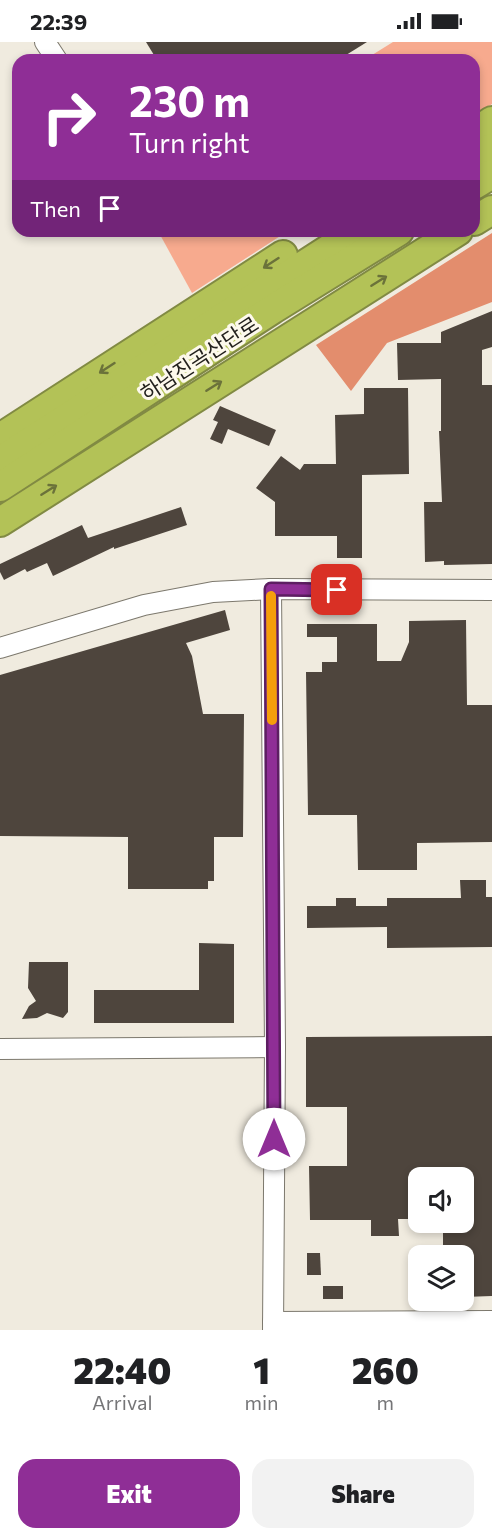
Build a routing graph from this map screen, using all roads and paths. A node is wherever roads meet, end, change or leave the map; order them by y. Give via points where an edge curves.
1 (311, 237) edge
2 (349, 237) edge
3 (388, 237) edge
4 (449, 237) edge
5 (267, 301) junction
6 (0, 438) edge
7 (0, 461) edge
8 (0, 487) edge
9 (0, 522) edge
10 (271, 589) junction
11 (492, 590) edge
12 (0, 648) edge
13 (275, 1047) junction
14 (0, 1049) edge
15 (492, 1321) edge
16 (273, 1326) edge

1 -> 6 highway
2 - 5 highway, 하남진곡산단로
3 - 5 highway, 하남진곡산단로
9 -> 4 highway
5 - 7 highway, 하남진곡산단로
5 - 8 highway, 하남진곡산단로
10 - 11 street
10 - 12 street via 213,592 144,605
10 - 13 street
13 - 14 street
13 - 16 street
15 - 16 street

